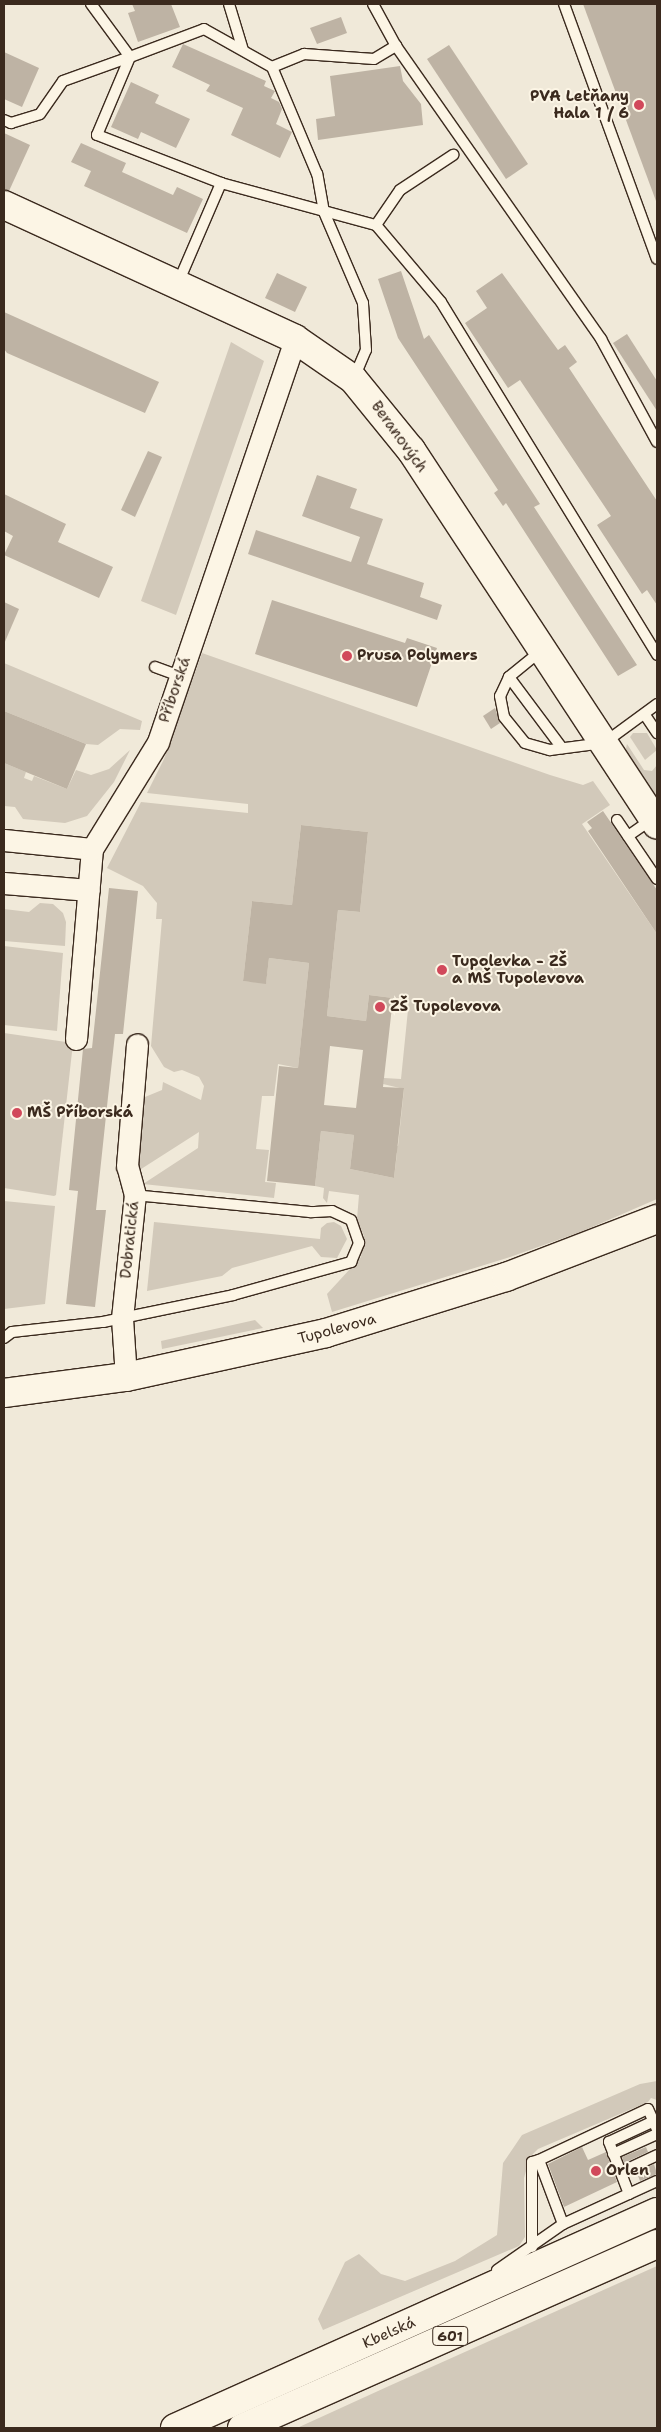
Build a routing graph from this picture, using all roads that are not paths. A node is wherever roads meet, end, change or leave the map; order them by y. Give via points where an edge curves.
1 (91, 4) edge
2 (229, 4) edge
3 (373, 4) edge
4 (564, 4) edge
5 (396, 46) junction
6 (243, 50) junction
7 (130, 57) junction
8 (272, 67) junction
9 (4, 120) edge
10 (453, 155) dead end
11 (222, 183) junction
12 (4, 205) edge
13 (324, 212) junction
14 (376, 225) junction
15 (657, 259) edge
16 (177, 284) junction
17 (295, 339) junction
18 (353, 379) junction
19 (657, 442) edge
20 (543, 650) junction
21 (657, 655) edge
22 (155, 667) dead end
23 (180, 676) junction
24 (509, 678) junction
25 (657, 704) edge
26 (646, 715) junction
27 (657, 733) edge
28 (604, 743) junction
29 (562, 748) junction
30 (617, 820) dead end
31 (655, 822) edge
32 (628, 836) junction
33 (4, 840) edge
34 (92, 849) junction
35 (657, 880) edge
36 (4, 883) edge
37 (89, 890) junction
38 (76, 1039) dead end
39 (138, 1044) dead end
40 (135, 1195) junction
41 (657, 1219) edge
42 (122, 1318) junction
43 (4, 1338) edge
44 (126, 1377) junction
45 (4, 1393) edge
46 (656, 2125) edge
47 (657, 2134) edge
48 (613, 2154) junction
49 (657, 2155) edge
50 (539, 2160) junction
51 (620, 2172) junction
52 (657, 2181) edge
53 (629, 2194) junction
54 (657, 2212) edge
55 (563, 2224) junction
56 (657, 2244) edge
57 (532, 2247) junction
58 (405, 2326) junction
59 (175, 2428) edge
60 (242, 2428) edge

1 - 7 lane
2 - 6 lane
3 - 5 lane
4 - 15 lane
5 - 8 lane via 374,59 304,54
5 - 19 lane via 600,339
6 - 7 lane via 204,29
6 - 8 lane
7 - 9 lane via 63,81 40,114 11,123
7 - 11 lane via 97,135
8 - 13 lane via 317,174
10 - 14 lane via 400,190
11 - 13 lane
11 - 16 lane
12 - 16 main road, Beranových
13 - 14 lane
13 - 18 lane via 363,303 366,350
14 - 21 lane via 441,302
16 - 17 main road, Beranových
17 - 18 main road, Beranových
17 - 23 street, Příborská
18 - 20 main road, Beranových via 411,450
20 - 24 lane
20 - 28 main road, Beranových
22 - 23 lane
23 - 34 street, Příborská via 153,754
24 - 29 lane
24 - 29 lane via 500,696 504,717 525,743 550,750
25 - 26 lane
26 - 27 lane
26 - 28 lane
28 - 29 lane
28 - 31 main road, Beranových
30 - 32 lane
31 - 32 lane
32 - 35 lane
33 - 34 street
34 - 37 street, Příborská
36 - 37 street
37 - 38 street, Příborská
39 - 40 street, Dobratická via 127,1166
40 - 42 street, Dobratická
40 - 42 lane via 310,1212 332,1211 351,1220 359,1243 351,1262 233,1295
41 - 44 main road, Tupolevova via 583,1250 436,1301 326,1333
42 - 43 lane via 12,1332
42 - 44 street, Dobratická
44 - 45 main road, Tupolevova
46 - 48 lane via 609,2142
46 - 50 lane via 648,2109
47 - 48 lane
48 - 51 lane
49 - 51 lane
50 - 55 lane
50 - 57 lane via 532,2162
51 - 53 lane
52 - 53 lane
53 - 55 lane
54 - 58 main road, Kbelská / 601
55 - 57 lane
56 - 60 main road, Kbelská / 601
57 - 58 lane
58 - 59 main road, Kbelská / 601

